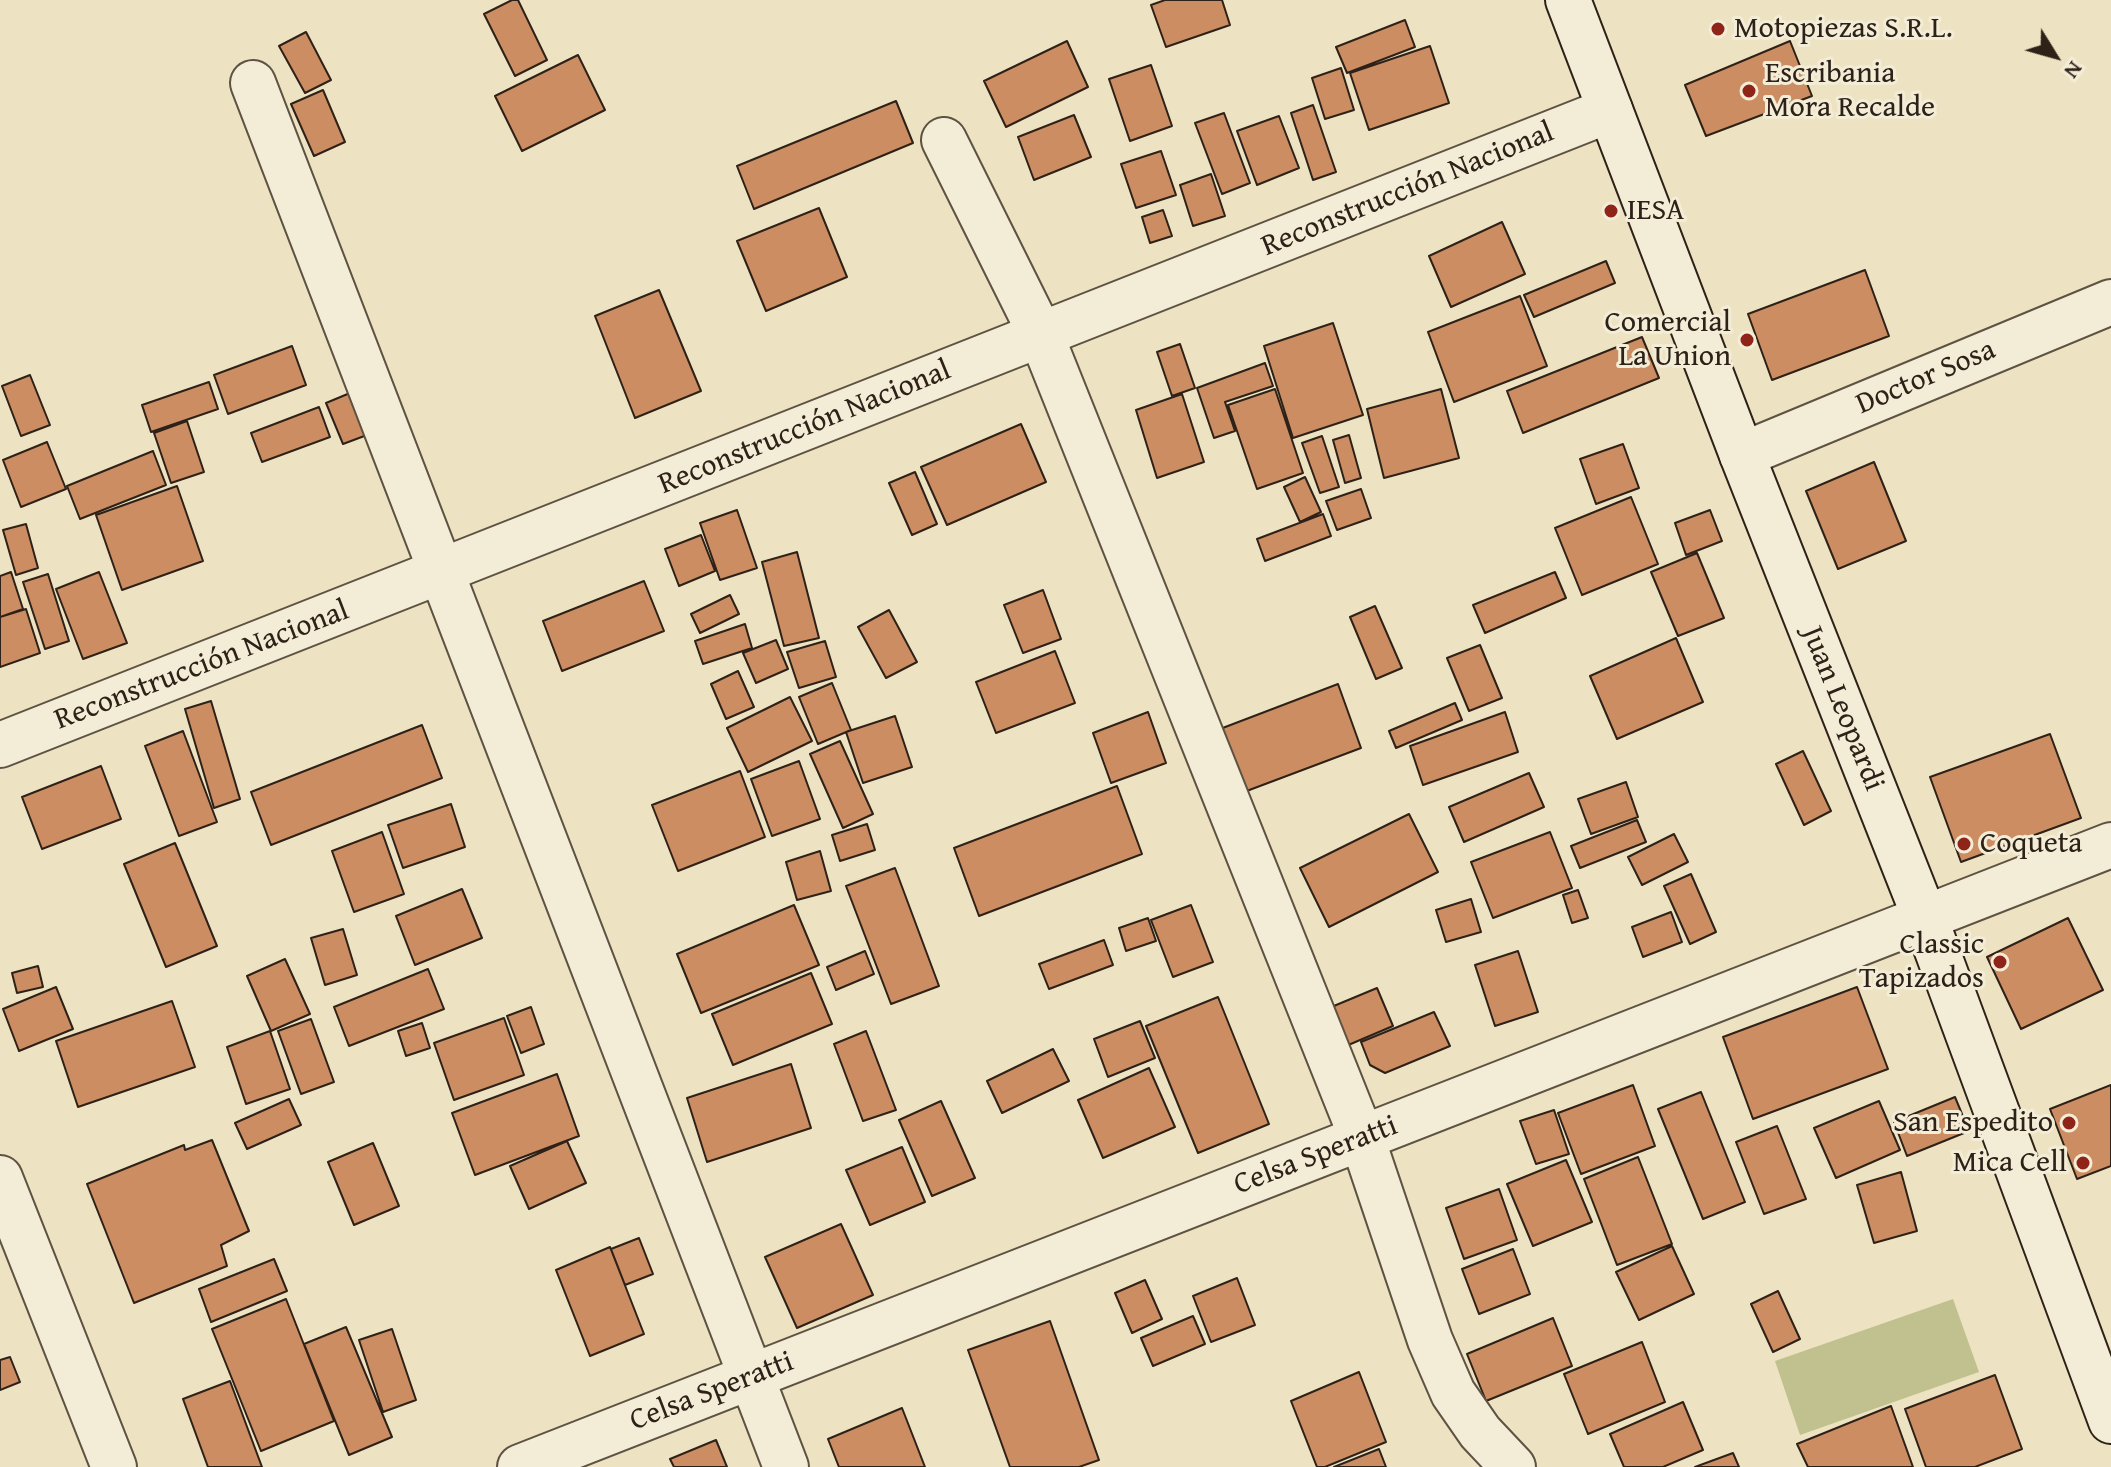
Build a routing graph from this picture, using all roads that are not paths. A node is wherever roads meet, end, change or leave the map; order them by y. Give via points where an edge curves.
1 (1568, 0) edge
2 (253, 83) dead end
3 (1610, 110) junction
4 (944, 140) dead end
5 (2111, 302) edge
6 (1041, 335) junction
7 (1742, 455) junction
8 (443, 571) junction
9 (0, 745) edge
10 (2111, 845) edge
11 (1925, 918) junction
12 (1362, 1138) junction
13 (0, 1178) edge
14 (751, 1377) junction
15 (2110, 1413) edge
16 (114, 1467) edge
17 (520, 1467) edge
18 (786, 1467) edge
19 (1513, 1467) edge

1 - 3 street, Juan Leopardi
2 - 8 street
3 - 6 street, Reconstrucción Nacional
3 - 7 street, Juan Leopardi
4 - 6 street
5 - 7 street, Doctor Sosa
6 - 8 street, Reconstrucción Nacional
6 - 12 street
7 - 11 street, Juan Leopardi
8 - 9 street, Reconstrucción Nacional
8 - 14 street
10 - 11 street, Celsa Speratti
11 - 12 street, Celsa Speratti
11 - 15 street, Juan Leopardi
12 - 14 street, Celsa Speratti
12 - 19 street via 1453,1393
13 - 16 street
14 - 17 street, Celsa Speratti
14 - 18 street

